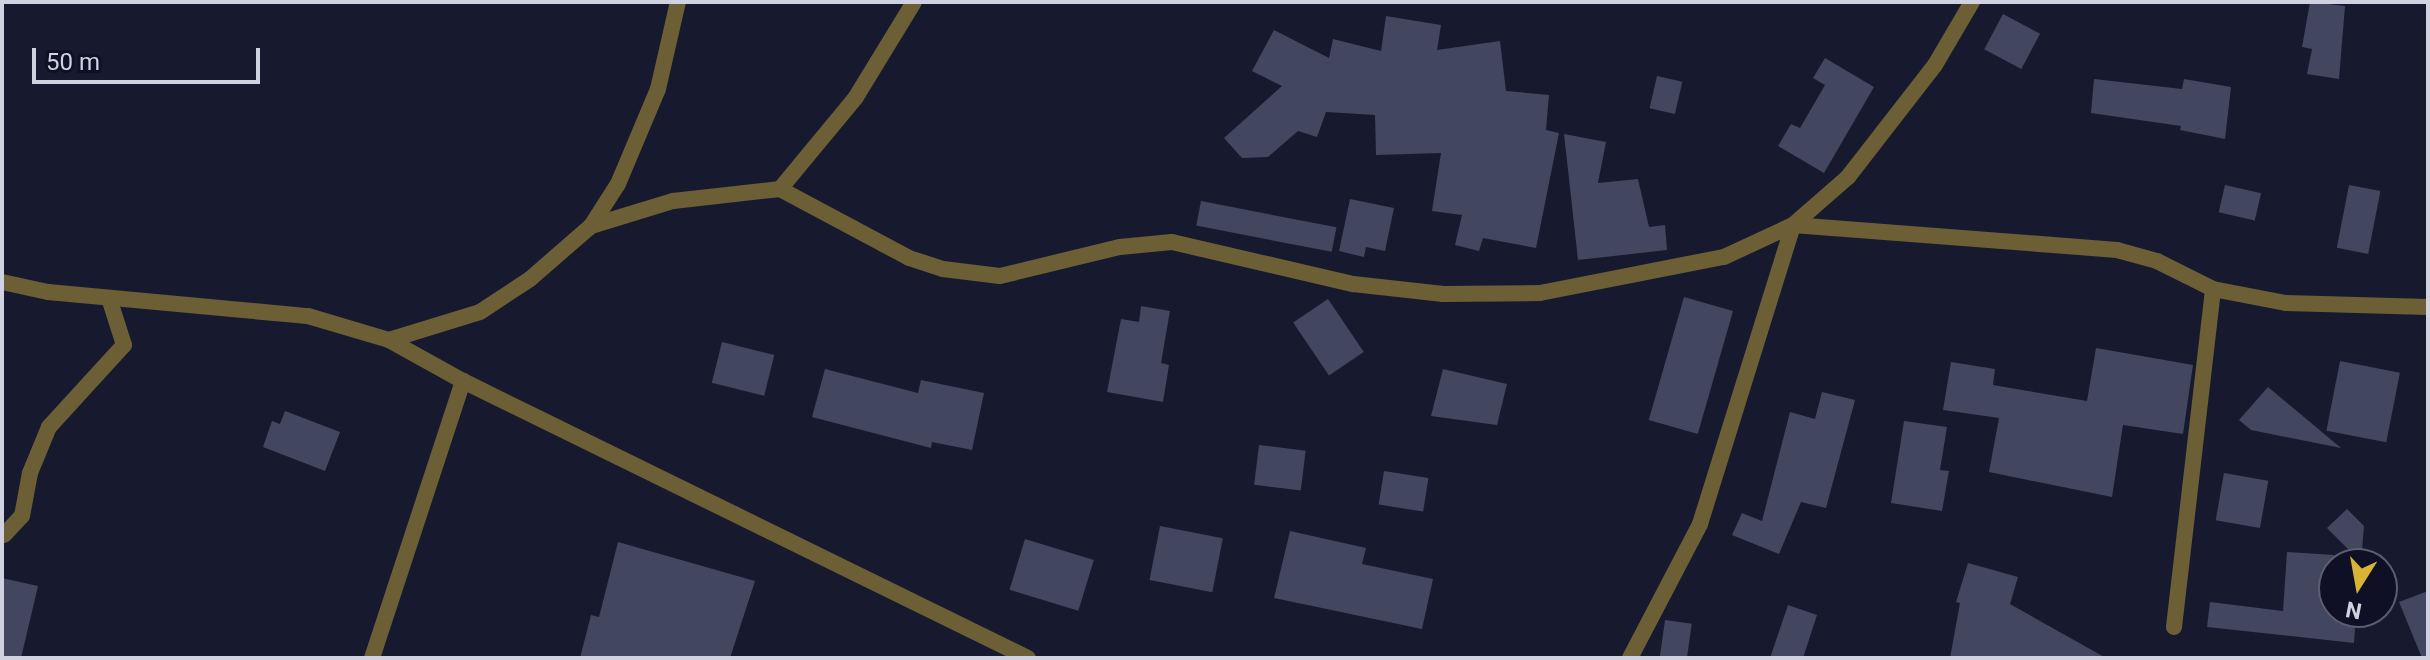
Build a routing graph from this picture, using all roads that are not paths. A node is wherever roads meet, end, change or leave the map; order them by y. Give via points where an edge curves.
1 (678, 2) edge
2 (914, 2) edge
3 (1972, 2) edge
4 (780, 189) junction
5 (1793, 225) junction
6 (591, 226) junction
7 (2, 282) edge
8 (2213, 289) junction
9 (109, 298) junction
10 (2428, 307) edge
11 (389, 340) junction
12 (463, 381) junction
13 (4, 535) dead end
14 (2174, 627) dead end
15 (372, 658) edge
16 (1028, 658) edge
17 (1630, 658) edge

1 - 6 street via 658,89 618,184
2 - 4 street via 856,97
3 - 5 street via 1935,65 1848,177
4 - 5 street via 909,258 943,269 1000,276 1120,247 1172,242 1353,284 1443,294 1540,293 1724,257
4 - 6 street via 673,201
5 - 8 street via 2117,250 2157,261
5 - 17 street via 1700,524
6 - 11 street via 530,279 480,312
7 - 9 street
8 - 10 street via 2286,303
8 - 14 street
9 - 11 street via 308,316
9 - 13 street via 124,345 49,427 30,473 22,516
11 - 12 street
12 - 15 street
12 - 16 street

